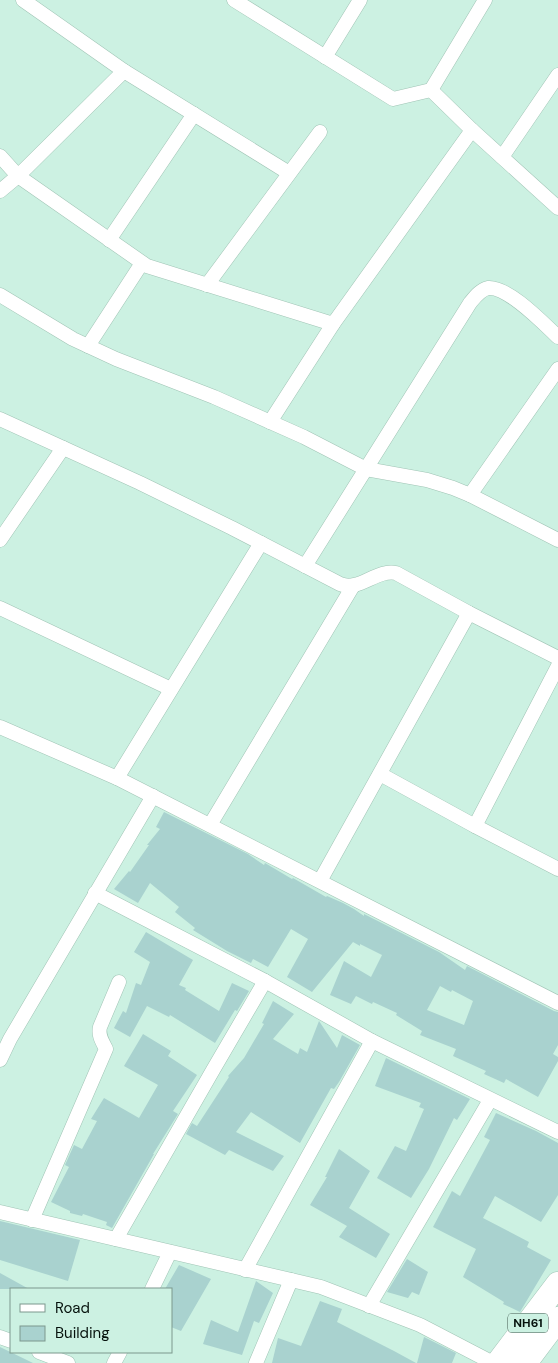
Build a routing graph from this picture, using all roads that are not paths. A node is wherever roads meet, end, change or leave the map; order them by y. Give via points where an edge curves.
1 (23, 0) edge
2 (234, 0) edge
3 (360, 0) edge
4 (485, 0) edge
5 (325, 57) junction
6 (124, 71) junction
7 (558, 75) edge
8 (431, 90) junction
9 (194, 114) junction
10 (472, 130) junction
11 (320, 132) dead end
12 (0, 156) edge
13 (502, 157) junction
14 (289, 174) junction
15 (18, 176) junction
16 (0, 191) edge
17 (558, 208) edge
18 (109, 240) junction
19 (142, 263) junction
20 (207, 285) junction
21 (0, 296) edge
22 (333, 324) junction
23 (558, 337) edge
24 (88, 346) junction
25 (558, 369) edge
26 (0, 419) edge
27 (270, 422) junction
28 (63, 448) junction
29 (366, 469) junction
30 (470, 495) junction
31 (0, 540) edge
32 (558, 540) edge
33 (261, 543) junction
34 (305, 566) junction
35 (353, 586) junction
36 (0, 608) edge
37 (469, 613) junction
38 (558, 658) edge
39 (558, 666) edge
40 (171, 689) junction
41 (0, 727) edge
42 (380, 774) junction
43 (117, 778) junction
44 (152, 796) junction
45 (210, 825) junction
46 (475, 826) junction
47 (558, 869) edge
48 (320, 882) junction
49 (95, 893) junction
50 (265, 981) junction
51 (120, 982) dead end
52 (558, 1003) edge
53 (5, 1037) edge
54 (372, 1041) junction
55 (0, 1060) edge
56 (490, 1100) junction
57 (558, 1132) edge
58 (0, 1212) edge
59 (32, 1220) junction
60 (116, 1239) junction
61 (170, 1252) junction
62 (245, 1270) junction
63 (291, 1280) junction
64 (558, 1284) edge
65 (152, 1288) edge
66 (370, 1306) junction
67 (558, 1319) edge
68 (42, 1353) edge
69 (68, 1363) edge
70 (256, 1363) edge
71 (493, 1363) edge
72 (498, 1363) edge
73 (525, 1363) edge

1 - 6 street
2 - 5 street
3 - 5 street
4 - 8 street
5 - 8 street via 393,99
6 - 9 street
6 - 15 street
7 - 13 street
8 - 10 street
9 - 14 street
9 - 18 street
10 - 13 street
10 - 22 street
11 - 14 street
12 - 15 street
13 - 17 street
14 - 20 street
15 - 16 street
15 - 18 street
18 - 19 street
19 - 20 street
19 - 24 street
20 - 22 street
21 - 24 street
22 - 27 street
23 - 29 street via 511,296 488,288 478,293
24 - 27 street
25 - 30 street
26 - 28 street
27 - 29 street
28 - 31 street
28 - 33 street
29 - 30 street via 427,480
29 - 34 street
30 - 32 street
33 - 34 street
33 - 40 street
34 - 35 street via 346,587
35 - 37 street via 384,573 396,573
35 - 45 street
36 - 40 street
37 - 38 street
37 - 42 street
39 - 46 street
40 - 43 street
41 - 43 street
42 - 46 street
42 - 48 street
43 - 44 street
44 - 45 street
44 - 49 street
45 - 48 street
46 - 47 street
48 - 52 street
49 - 50 street
49 - 53 street
50 - 54 street
50 - 60 street
51 - 59 street via 100,1027 106,1049
53 - 55 street
54 - 56 street
54 - 62 street
56 - 57 street
56 - 66 street
58 - 59 street
59 - 60 street
60 - 61 street
61 - 62 street
61 - 65 street
62 - 63 street
63 - 66 street via 321,1287
63 - 70 street
64 - 72 highway, NH61
66 - 71 street via 420,1325
67 - 73 highway, NH61
68 - 69 street

